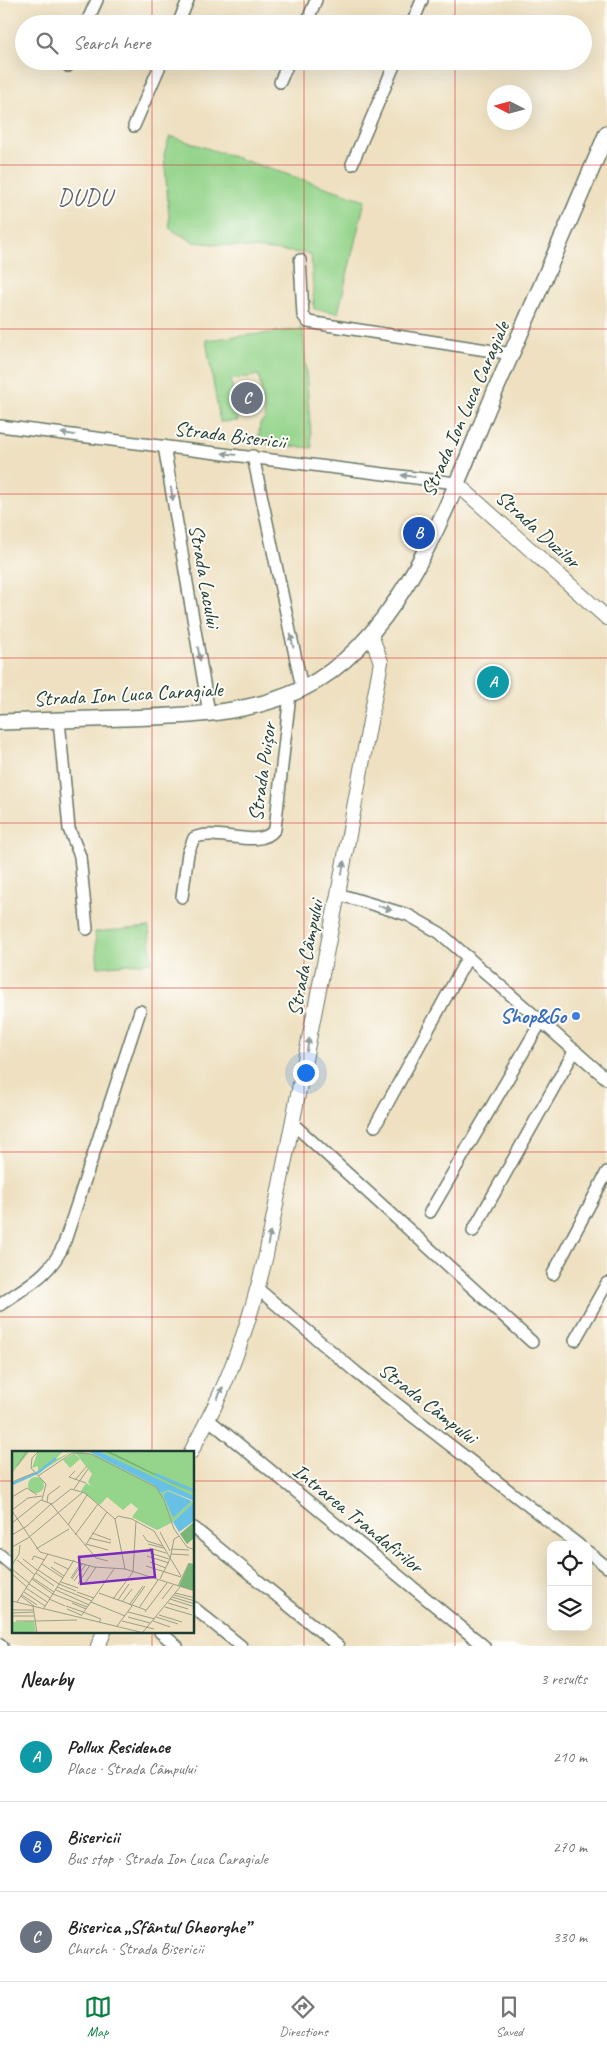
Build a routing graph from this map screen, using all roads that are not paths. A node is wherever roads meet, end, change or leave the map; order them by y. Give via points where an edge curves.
1 (97, 0) edge
2 (188, 0) edge
3 (316, 0) edge
4 (422, 0) edge
5 (90, 15) edge
6 (182, 15) edge
7 (310, 15) edge
8 (416, 15) edge
9 (158, 70) edge
10 (285, 70) edge
11 (392, 70) edge
12 (280, 82) dead end
13 (134, 126) dead end
14 (607, 133) edge
15 (352, 164) dead end
16 (300, 260) dead end
17 (512, 354) junction
18 (0, 426) edge
19 (164, 446) junction
20 (253, 456) junction
21 (460, 486) junction
22 (607, 618) edge
23 (371, 635) junction
24 (296, 691) junction
25 (209, 713) junction
26 (59, 720) junction
27 (0, 722) edge
28 (338, 894) junction
29 (182, 897) dead end
30 (87, 928) dead end
31 (468, 957) junction
32 (140, 1011) dead end
33 (542, 1020) junction
34 (575, 1050) junction
35 (607, 1079) edge
36 (292, 1123) junction
37 (375, 1126) dead end
38 (607, 1172) edge
39 (430, 1212) dead end
40 (474, 1231) dead end
41 (553, 1274) dead end
42 (607, 1283) edge
43 (258, 1289) junction
44 (0, 1305) edge
45 (575, 1340) dead end
46 (532, 1342) dead end
47 (208, 1419) junction
48 (192, 1451) edge
49 (195, 1529) edge
50 (574, 1541) edge
51 (0, 1555) edge
52 (592, 1555) edge
53 (12, 1564) edge
54 (607, 1567) edge
55 (195, 1609) edge
56 (162, 1634) edge
57 (177, 1646) edge
58 (241, 1646) edge
59 (338, 1646) edge
60 (484, 1646) edge

1 - 5 street
2 - 6 street
3 - 7 street
4 - 8 street
9 - 13 street
10 - 12 street
11 - 15 street
14 - 17 main road, Strada Ion Luca Caragiale
16 - 17 street via 303,315 308,322
17 - 21 main road, Strada Ion Luca Caragiale
19 -> 18 street, Strada Bisericii
20 -> 19 street, Strada Bisericii
19 -> 25 street, Strada Lacului
21 -> 20 street, Strada Bisericii
24 -> 20 street, Strada Puișor
21 - 22 street, Strada Duzilor
21 - 23 main road, Strada Ion Luca Caragiale via 415,570
23 - 24 main road, Strada Ion Luca Caragiale via 324,676
28 -> 23 street, Strada Câmpului via 381,662
24 - 25 main road, Strada Ion Luca Caragiale via 258,704
24 - 29 street, Strada Puișor via 276,829 261,838 210,835 194,838 188,852
25 - 26 main road, Strada Ion Luca Caragiale
26 - 27 main road, Strada Ion Luca Caragiale
26 - 30 street via 69,829 80,856
28 -> 31 street via 417,919 440,933
36 -> 28 street, Strada Câmpului
31 - 33 street
31 - 37 street
32 - 44 street via 58,1259
33 - 34 street
33 - 39 street
34 - 35 street
34 - 40 street
43 -> 36 street, Strada Câmpului
36 - 46 street
38 - 41 street
42 - 45 street
47 -> 43 street, Strada Câmpului via 239,1348
43 - 50 street, Strada Câmpului via 357,1373
47 - 48 street, Strada Câmpului
47 - 60 street, Intrarea Trandafirilor
49 - 59 street
51 - 53 street
52 - 54 street
55 - 58 street
56 - 57 street

